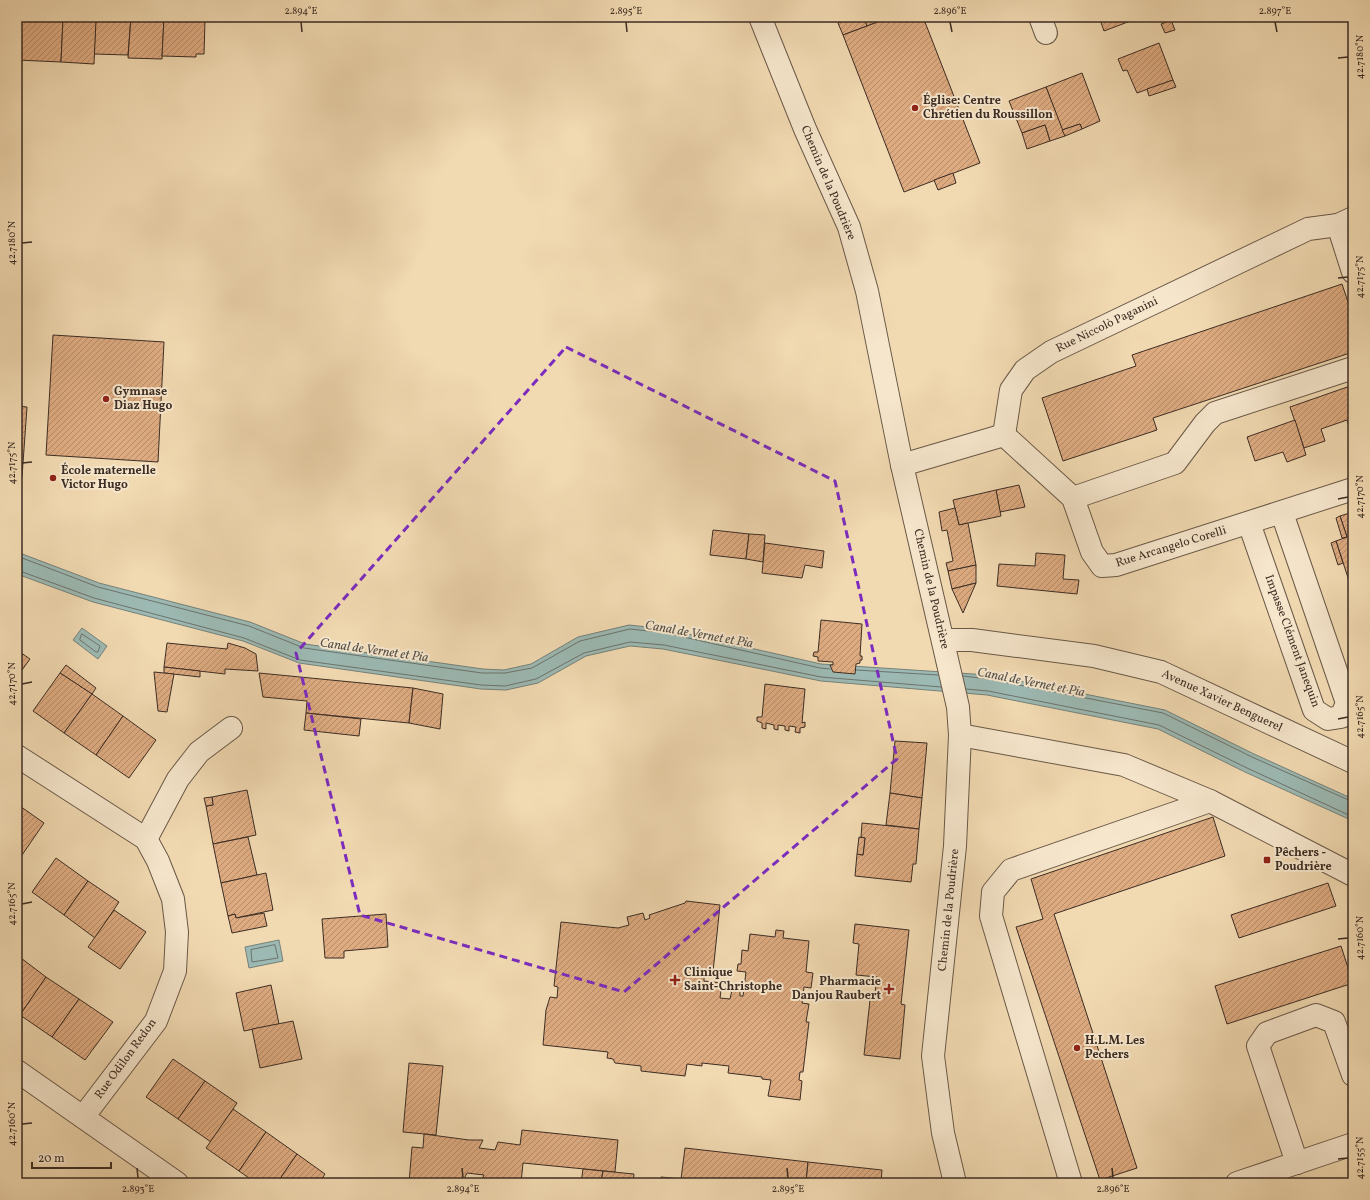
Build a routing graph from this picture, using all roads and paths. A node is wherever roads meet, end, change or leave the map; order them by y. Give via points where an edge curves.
1 (760, 17) edge
2 (1345, 221) edge
3 (1353, 272) edge
4 (1353, 368) edge
5 (1004, 435) junction
6 (902, 465) junction
7 (1353, 489) edge
8 (1073, 498) junction
9 (1282, 513) junction
10 (1249, 523) junction
11 (944, 640) junction
12 (232, 728) dead end
13 (960, 735) junction
14 (17, 756) edge
15 (1353, 762) edge
16 (1210, 802) junction
17 (146, 839) junction
18 (1353, 875) edge
19 (17, 1071) edge
20 (1353, 1075) edge
21 (84, 1117) junction
22 (1353, 1144) edge
23 (1297, 1163) junction
24 (177, 1183) edge
25 (955, 1183) edge
26 (1071, 1183) edge
27 (1237, 1183) edge

1 - 6 street, Chemin de la Poudrière via 805,129 849,227 867,291
2 - 3 street
2 - 5 street, Rue Niccolò Paganini via 1308,229 1051,352 1025,370 1011,390
4 - 8 street via 1215,413 1175,463
5 - 6 street
5 - 8 street, Rue Arcangelo Corelli
6 - 11 street, Chemin de la Poudrière
7 - 9 street, Rue Arcangelo Corelli
8 - 10 street, Rue Arcangelo Corelli via 1092,552 1102,566 1116,565
9 - 10 street, Rue Arcangelo Corelli
9 - 10 street, Impasse Clément Janequin via 1346,703 1341,717 1328,719 1314,710
11 - 13 street, Chemin de la Poudrière via 958,708
11 - 15 street, Avenue Xavier Benguerel via 972,640 1094,656 1161,672
12 - 17 street via 195,757 178,779
13 - 16 street via 1124,765
13 - 25 street, Chemin de la Poudrière via 955,846 933,1056 943,1133
14 - 17 street, Rue Odilon Redon
16 - 18 street
16 - 26 street via 1012,870 993,892 991,916
17 - 21 street, Rue Odilon Redon via 173,899 177,932 175,971 156,1021
19 - 21 street
20 - 23 street via 1334,1022 1316,1015 1267,1033 1258,1046
21 - 24 street
22 - 23 street
23 - 27 street

